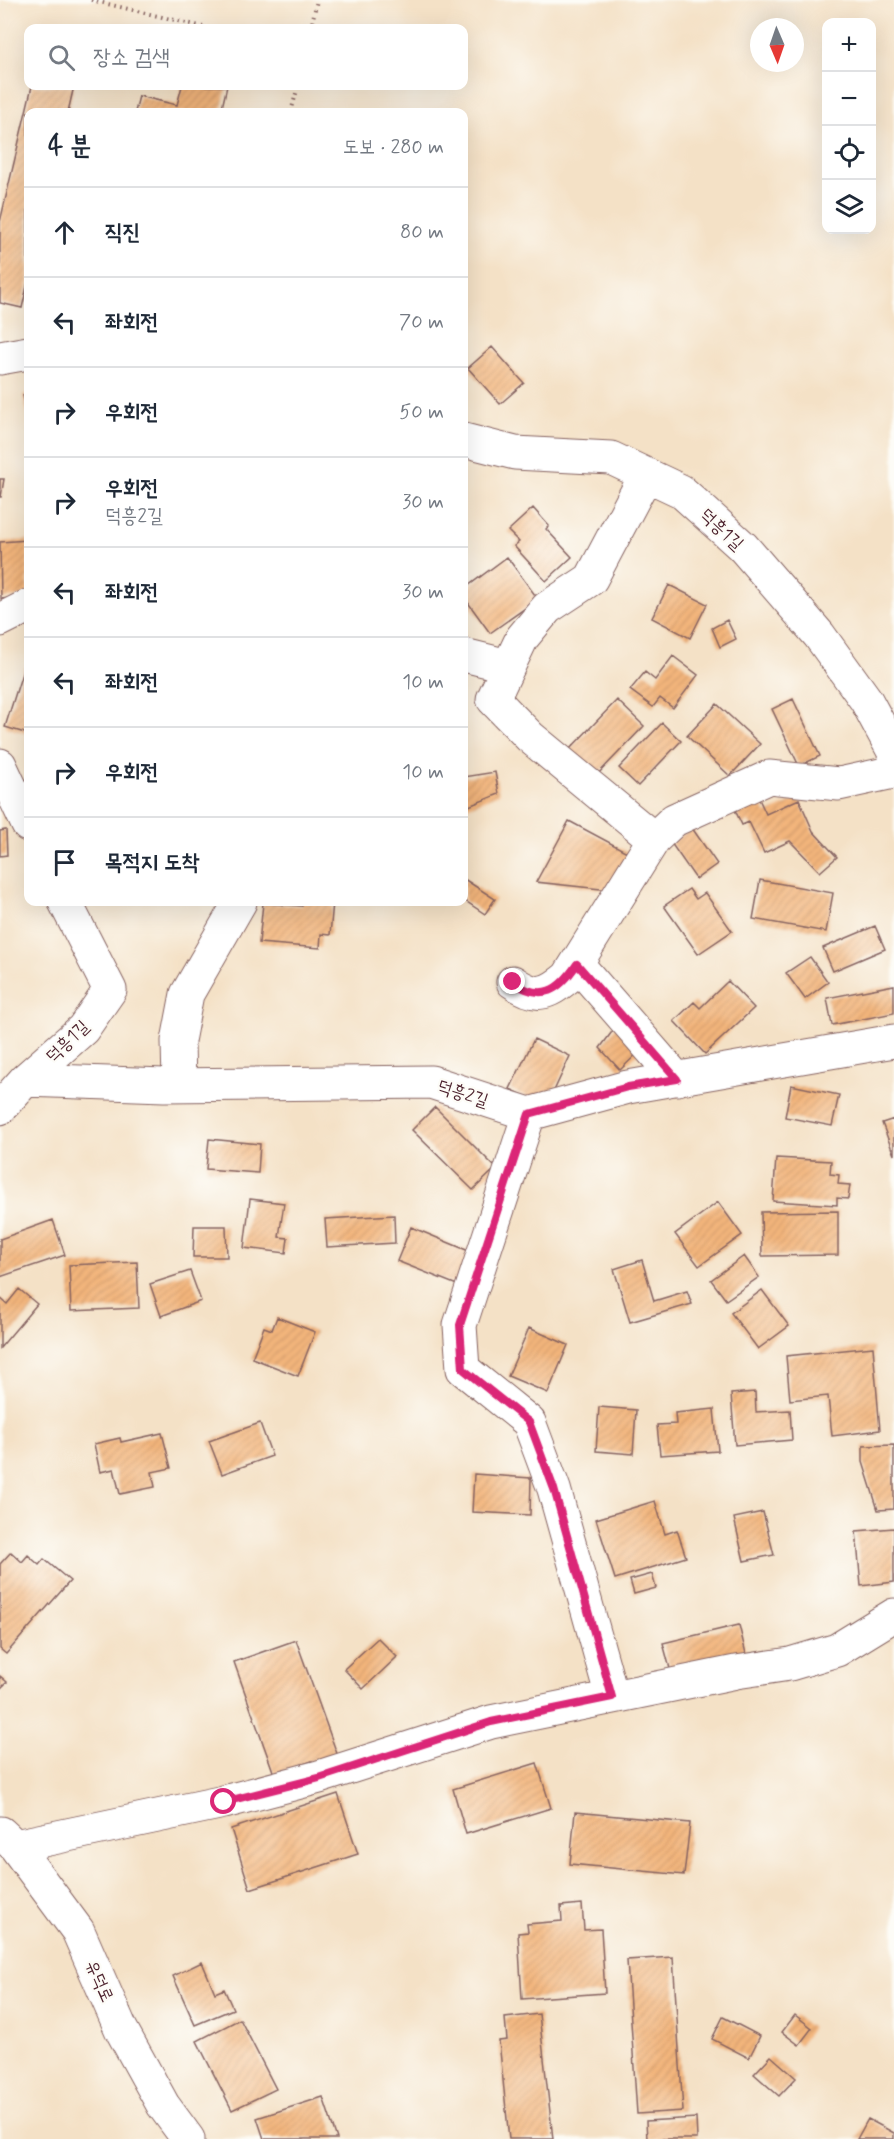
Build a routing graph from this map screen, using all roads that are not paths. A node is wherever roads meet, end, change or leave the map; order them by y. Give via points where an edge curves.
1 (24, 354) edge
2 (0, 358) edge
3 (468, 441) edge
4 (646, 475) junction
5 (24, 608) edge
6 (0, 620) edge
7 (468, 656) edge
8 (508, 666) junction
9 (894, 752) edge
10 (0, 765) edge
11 (894, 772) edge
12 (24, 816) edge
13 (654, 839) junction
14 (67, 906) edge
15 (238, 906) edge
16 (577, 964) junction
17 (513, 982) dead end
18 (894, 1041) edge
19 (677, 1079) junction
20 (25, 1080) junction
21 (179, 1085) junction
22 (0, 1108) edge
23 (529, 1114) junction
24 (894, 1615) edge
25 (612, 1697) junction
26 (8, 1839) edge
27 (188, 2139) edge

1 - 2 street
3 - 4 street, 덕흥1길 via 515,453 611,458
4 - 8 street via 591,579 547,608 522,638
4 - 9 street, 덕흥1길 via 681,491 743,547 819,635 866,700
5 - 6 street
7 - 8 street
8 - 13 street via 493,699 530,736
10 - 12 street
11 - 13 street via 839,784 770,777 674,820
13 - 16 street
14 - 20 street, 덕흥1길 via 110,990 83,1029
15 - 21 street via 187,994 178,1041
16 - 17 street via 553,990 537,994
16 - 19 street
18 - 19 street
19 - 23 street via 628,1087
20 - 21 street, 덕흥2길
20 - 22 street
21 - 23 street, 덕흥2길 via 431,1082
23 - 25 street via 460,1325 463,1369 529,1422 554,1489
24 - 25 street via 837,1650 790,1664
25 - 26 street via 491,1722 319,1778 224,1802
26 - 27 street, 유덕로 via 78,1931 121,2029 163,2105

